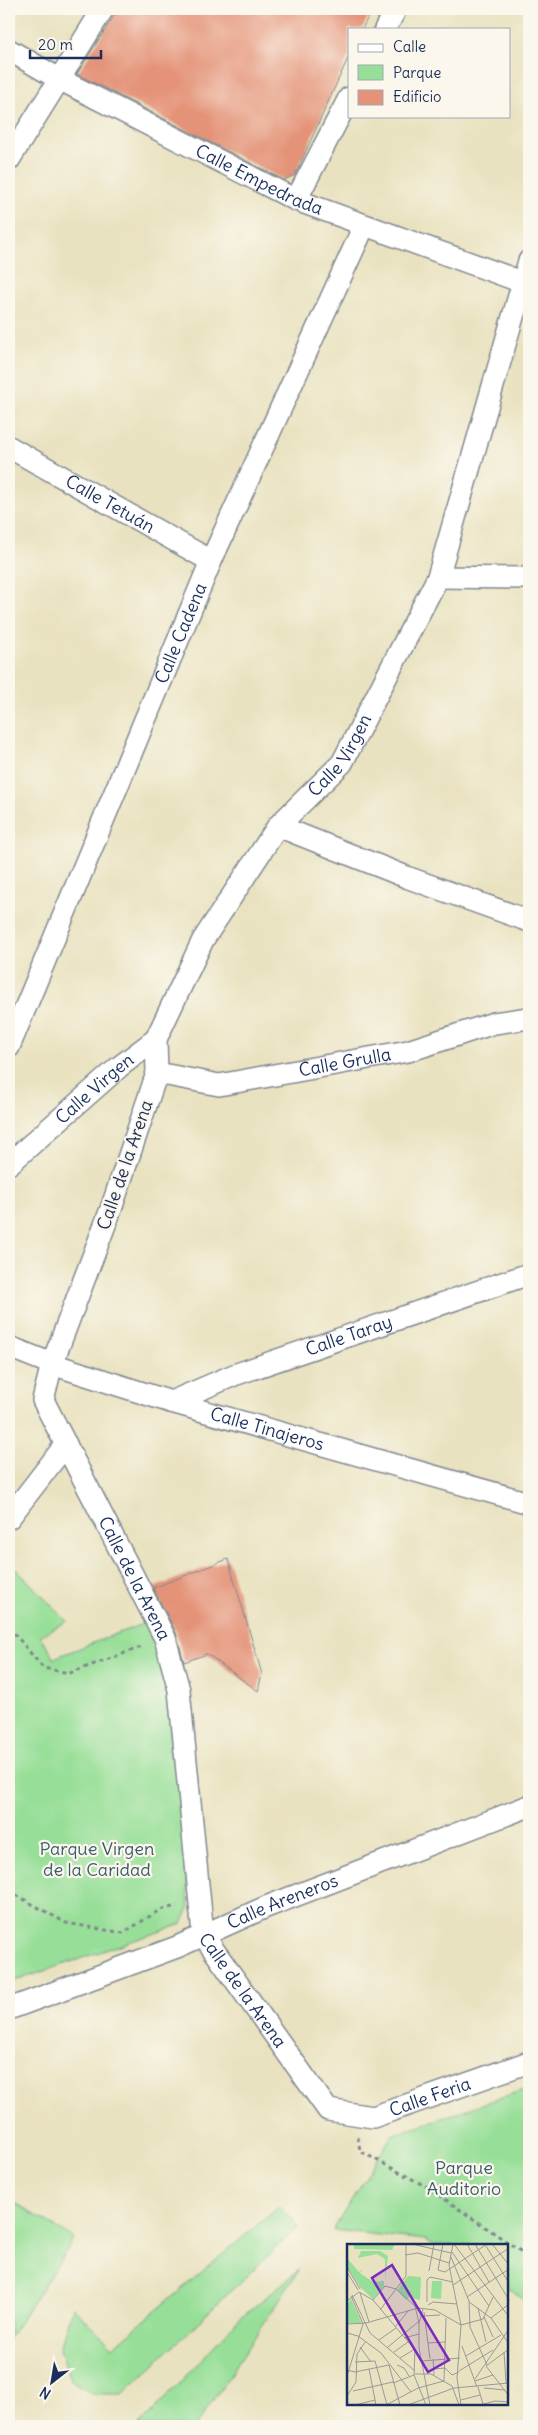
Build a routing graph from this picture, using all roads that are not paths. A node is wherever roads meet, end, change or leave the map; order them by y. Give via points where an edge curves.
1 (103, 9) edge
2 (396, 9) edge
3 (386, 28) edge
4 (9, 50) edge
5 (59, 79) junction
6 (348, 100) edge
7 (9, 160) edge
8 (296, 200) junction
9 (364, 226) junction
10 (529, 261) edge
11 (522, 282) junction
12 (9, 447) edge
13 (211, 561) junction
14 (527, 574) edge
15 (438, 577) junction
16 (278, 826) junction
17 (529, 921) edge
18 (529, 1018) edge
19 (156, 1039) junction
20 (9, 1047) edge
21 (157, 1074) junction
22 (11, 1156) edge
23 (529, 1274) edge
24 (9, 1347) edge
25 (52, 1364) junction
26 (170, 1402) junction
27 (66, 1444) junction
28 (529, 1503) edge
29 (9, 1518) edge
30 (529, 1806) edge
31 (203, 1936) junction
32 (9, 2009) edge
33 (529, 2062) edge
34 (328, 2110) joint

1 - 5 street
2 - 3 street
4 - 5 street, Calle Empedrada
5 - 7 street
5 - 8 street, Calle Empedrada
6 - 8 street
8 - 9 street, Calle Empedrada
9 - 11 street, Calle Empedrada
9 - 13 street, Calle Cadena
10 - 11 street, Calle Virgen
11 - 15 street, Calle Virgen
12 - 13 street, Calle Tetuán
13 - 20 street, Calle Cadena
14 - 15 street
15 - 16 street, Calle Virgen via 342,763
16 - 17 street via 408,878
16 - 19 street, Calle Virgen via 203,940
18 - 21 street, Calle Grulla via 494,1023 408,1051 219,1085
19 - 21 street, Calle de la Arena
19 - 22 street, Calle Virgen
21 - 25 street, Calle de la Arena via 111,1209
23 - 26 street, Calle Taray via 234,1375
24 - 25 street, Calle Tinajeros
25 - 26 street, Calle Tinajeros
25 - 27 street, Calle de la Arena via 43,1400
26 - 28 street, Calle Tinajeros
27 - 29 street
27 - 31 street, Calle de la Arena via 165,1638 179,1690
30 - 31 street, Calle Areneros via 266,1907
31 - 32 street, Calle Areneros
31 - 34 street, Calle de la Arena
33 - 34 street, Calle Feria via 373,2117

